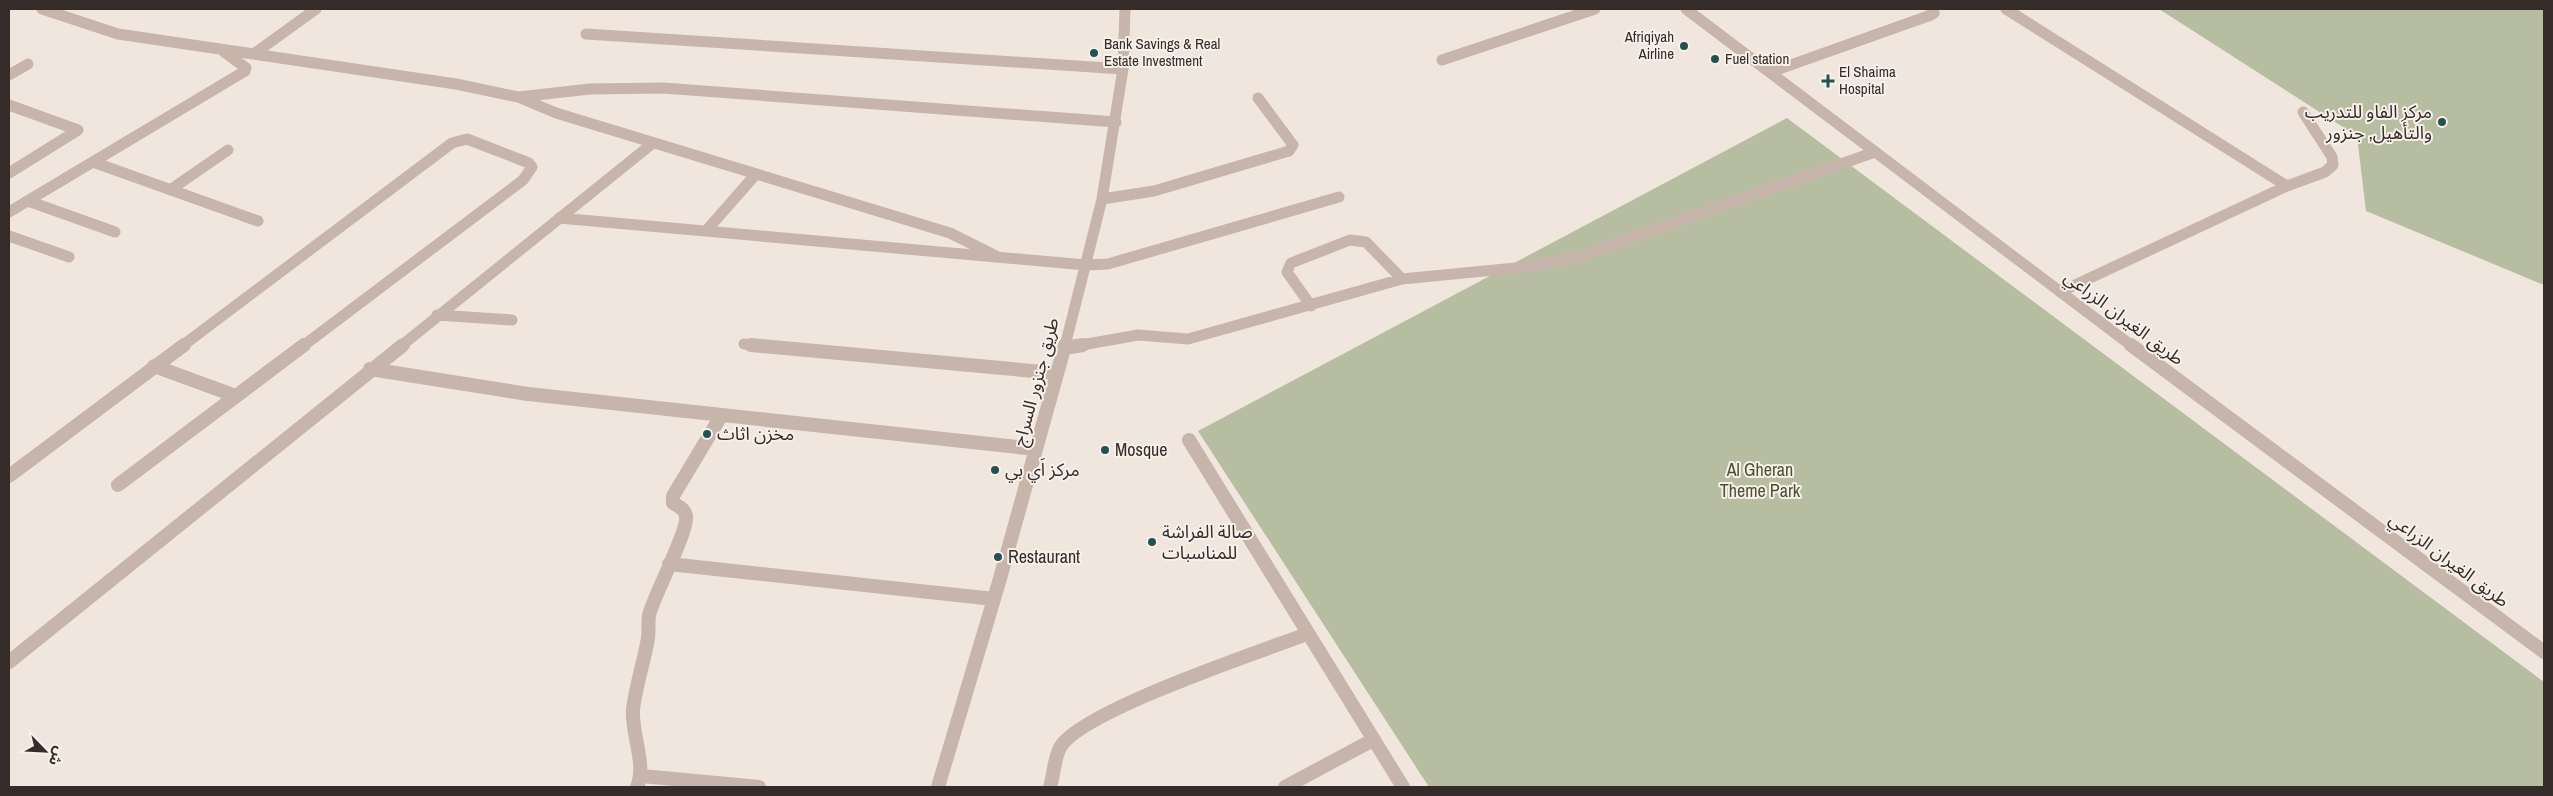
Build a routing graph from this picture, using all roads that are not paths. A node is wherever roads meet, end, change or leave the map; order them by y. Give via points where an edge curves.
1 (42, 9) edge
2 (316, 9) edge
3 (1125, 9) edge
4 (1595, 9) edge
5 (1686, 9) edge
6 (1932, 9) edge
7 (2006, 9) edge
8 (586, 34) dead end
9 (221, 49) junction
10 (255, 53) junction
11 (1442, 60) dead end
12 (28, 64) dead end
13 (1123, 69) junction
14 (1771, 72) junction
15 (9, 75) edge
16 (518, 97) junction
17 (1258, 98) dead end
18 (9, 105) edge
19 (2303, 112) dead end
20 (1116, 122) junction
21 (653, 143) junction
22 (228, 150) dead end
23 (1875, 152) junction
24 (92, 162) junction
25 (9, 173) edge
26 (756, 174) junction
27 (2287, 186) junction
28 (170, 190) junction
29 (1339, 197) dead end
30 (1102, 199) junction
31 (28, 201) junction
32 (9, 212) edge
33 (559, 218) junction
34 (258, 221) dead end
35 (706, 231) junction
36 (115, 232) dead end
37 (9, 236) edge
38 (996, 256) junction
39 (69, 257) dead end
40 (1086, 265) junction
41 (1402, 280) junction
42 (2060, 292) junction
43 (1311, 306) junction
44 (438, 315) junction
45 (512, 320) dead end
46 (744, 344) dead end
47 (1064, 348) junction
48 (154, 366) junction
49 (370, 370) junction
50 (1056, 373) junction
51 (236, 396) junction
52 (721, 416) junction
53 (1190, 440) dead end
54 (1036, 449) junction
55 (9, 476) edge
56 (118, 485) dead end
57 (669, 564) junction
58 (994, 599) junction
59 (1307, 634) junction
60 (2544, 652) edge
61 (9, 662) edge
62 (1372, 740) junction
63 (640, 781) edge
64 (759, 787) edge
65 (938, 787) edge
66 (1050, 787) edge
67 (1284, 787) edge
68 (1403, 787) edge

1 - 9 street via 118,34
2 - 10 street
3 - 13 street, طريق جنزور السراج
4 - 11 street
5 - 14 street, طريق الغيران الزراعي
6 - 14 street via 1934,13 1931,15
7 - 27 street
8 - 13 street
9 - 10 street
9 - 24 street via 246,70
10 - 16 street via 449,82
12 - 15 street
13 - 20 street, طريق جنزور السراج
14 - 23 street, طريق الغيران الزراعي
16 - 20 street via 552,90 630,88
16 - 21 street via 556,113
17 - 30 street via 1290,137 1293,145 1289,151 1154,190
18 - 25 street via 78,130
19 - 27 street via 2332,157 2333,165 2325,172
20 - 30 street, طريق جنزور السراج
21 - 26 street
21 - 33 street
22 - 28 street
23 - 41 street via 1580,256 1526,267
23 - 42 street, طريق الغيران الزراعي
24 - 28 street
24 - 31 street
26 - 35 street
26 - 38 street via 950,233
27 - 42 street
28 - 34 street
29 - 40 street via 1108,264
30 - 40 street, طريق جنزور السراج
31 - 32 street
31 - 36 street
33 - 35 street
33 - 44 street
35 - 38 street
37 - 39 street
38 - 40 street
40 - 47 street, طريق جنزور السراج
41 - 43 street
41 - 43 street via 1366,242 1350,240 1291,263 1287,272
42 - 60 street, طريق الغيران الزراعي
43 - 47 street via 1188,339 1138,334
44 - 45 street
44 - 49 street
46 - 50 street
47 - 50 street, طريق جنزور السراج
48 - 51 street
48 - 51 street via 452,143 467,139 530,163 530,173 523,180
48 - 55 street
49 - 52 street via 528,394
49 - 61 street
50 - 54 street, طريق جنزور السراج
51 - 56 street
52 - 54 street
52 - 57 street via 673,496 673,503 683,510 686,517 685,529
53 - 59 street
54 - 58 street, طريق جنزور السراج
57 - 58 street
57 - 63 street via 649,616 648,637 633,710
58 - 65 street, طريق جنزور السراج
59 - 62 street
59 - 66 street via 1090,722 1061,746
62 - 67 street
62 - 68 street
63 - 64 street

